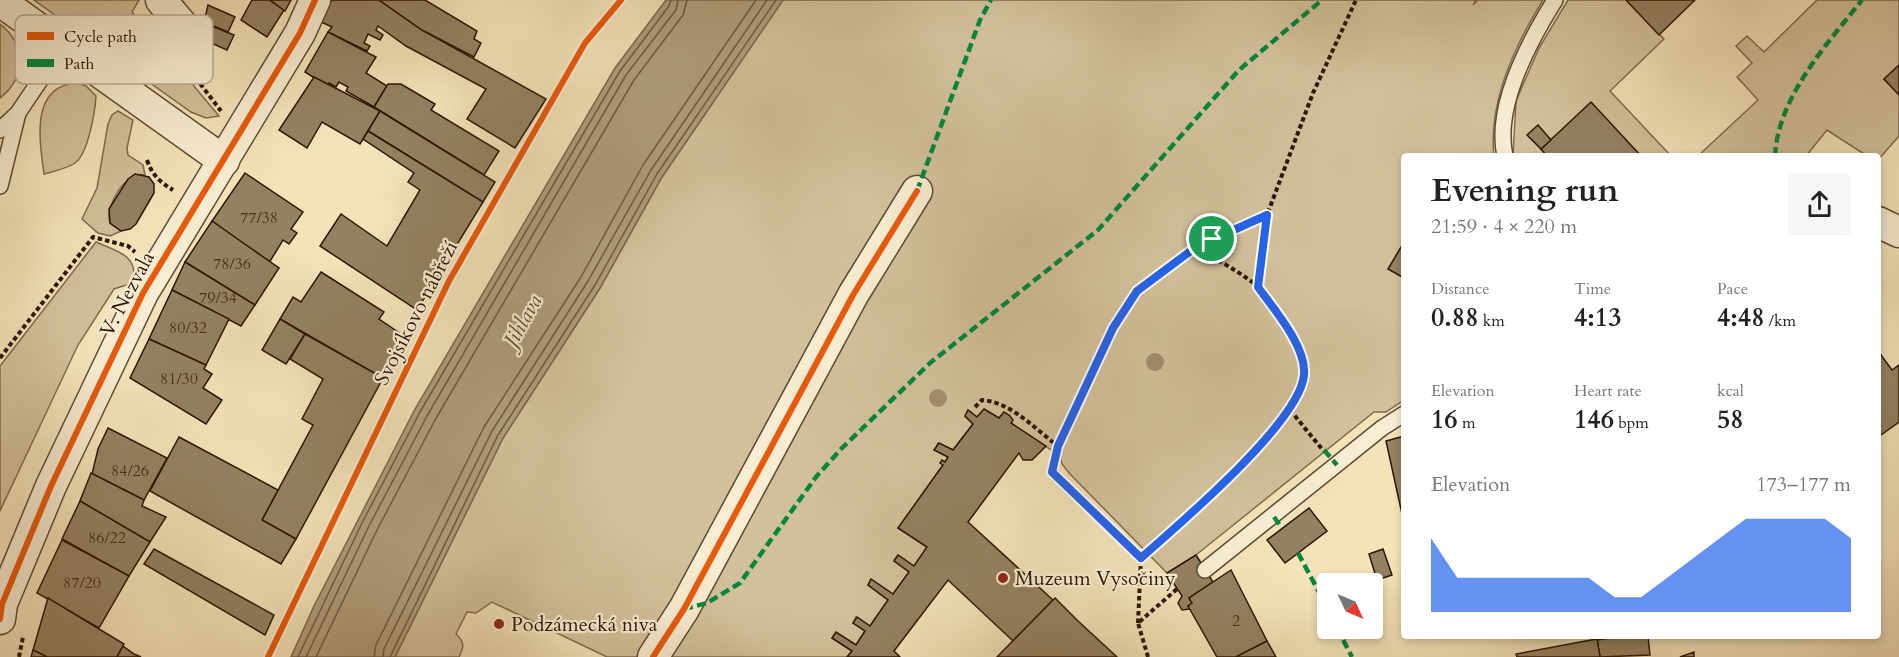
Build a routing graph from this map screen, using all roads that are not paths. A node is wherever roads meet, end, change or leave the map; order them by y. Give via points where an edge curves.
1 (161, 0) edge
2 (315, 0) edge
3 (1555, 0) edge
4 (0, 1) edge
5 (20, 15) edge
6 (169, 15) edge
7 (37, 84) edge
8 (116, 84) edge
9 (18, 113) junction
10 (0, 119) edge
11 (0, 130) edge
12 (1504, 153) edge
13 (224, 161) junction
14 (0, 186) edge
15 (917, 191) dead end
16 (1881, 223) edge
17 (1899, 232) edge
18 (1401, 416) edge
19 (1205, 570) dead end
20 (1, 609) edge
21 (653, 657) edge

1 - 6 street
2 - 13 street, V. Nezvala via 300,33
3 - 12 lane via 1537,29 1510,93
4 - 5 street
7 - 9 lane
8 - 13 street
9 - 10 lane
9 - 11 lane
9 - 14 lane
13 - 20 street, V. Nezvala via 142,293 51,486
15 - 21 street via 853,295 684,609
16 - 17 street
18 - 19 lane

